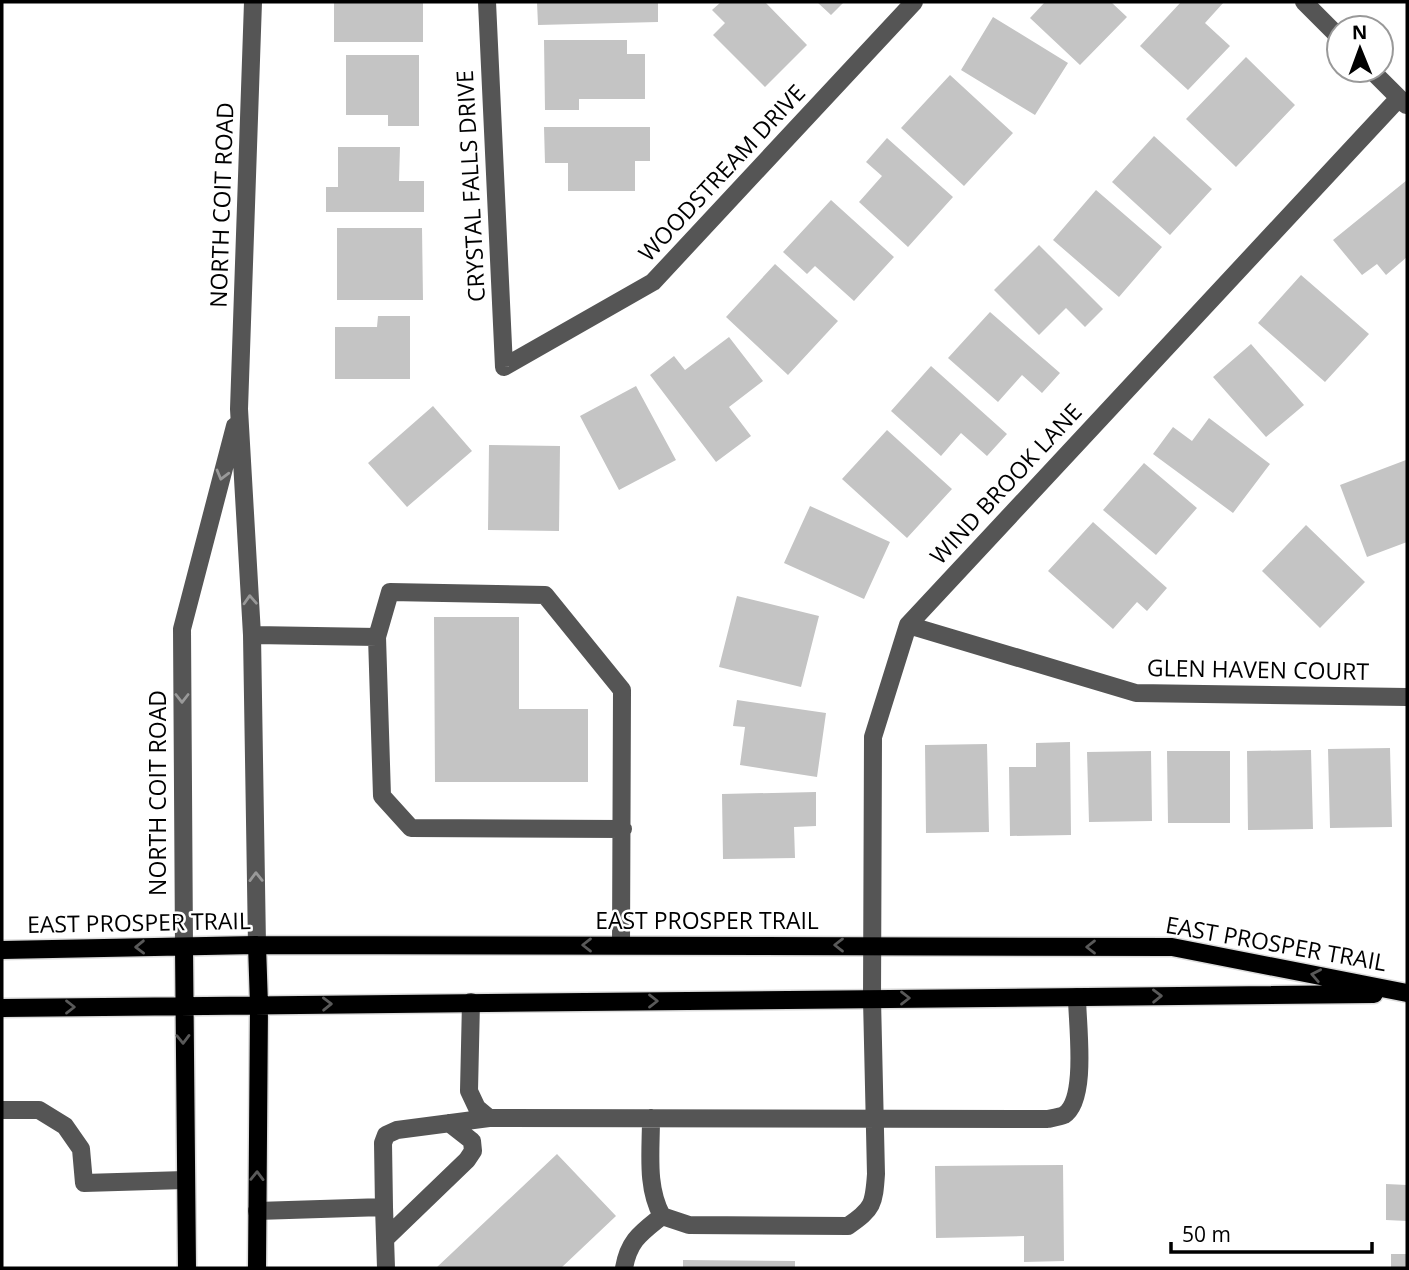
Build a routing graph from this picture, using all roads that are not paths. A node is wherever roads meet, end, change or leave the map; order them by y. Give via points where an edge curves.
1 (253, 2) edge
2 (487, 2) edge
3 (914, 2) edge
4 (1304, 2) edge
5 (1325, 23) edge
6 (1385, 84) edge
7 (1403, 103) edge
8 (504, 367) joint
9 (239, 409) junction
10 (908, 625) junction
11 (252, 635) junction
12 (377, 637) junction
13 (1407, 697) edge
14 (623, 829) junction
15 (257, 945) junction
16 (621, 945) junction
17 (872, 945) junction
18 (184, 947) junction
19 (2, 950) edge
20 (1407, 993) edge
21 (1077, 997) junction
22 (872, 999) junction
23 (471, 1002) junction
24 (259, 1005) junction
25 (183, 1006) junction
26 (2, 1008) edge
27 (2, 1110) edge
28 (489, 1118) junction
29 (651, 1118) junction
30 (876, 1119) junction
31 (449, 1123) junction
32 (186, 1180) junction
33 (384, 1207) junction
34 (257, 1211) junction
35 (662, 1216) junction
36 (385, 1239) junction
37 (187, 1268) edge
38 (257, 1268) edge
39 (386, 1268) edge
40 (624, 1268) edge

1 - 9 street, NORTH COIT ROAD
2 - 8 street, CRYSTAL FALLS DRIVE
3 - 8 street, WOODSTREAM DRIVE via 653,282
4 - 5 street
6 - 7 street
7 - 10 street, WIND BROOK LANE
11 -> 9 street, NORTH COIT ROAD
9 -> 18 street, NORTH COIT ROAD via 182,629
10 - 13 street, GLEN HAVEN COURT via 1136,693
10 - 17 street, WIND BROOK LANE via 873,737
11 - 12 street
15 -> 11 street, NORTH COIT ROAD
12 - 14 street via 382,796 411,828
12 - 14 street via 390,592 545,595 622,690
14 - 16 street
16 -> 15 main road, EAST PROSPER TRAIL
15 - 18 main road, EAST PROSPER TRAIL
15 - 24 main road, NORTH COIT ROAD
17 -> 16 main road, EAST PROSPER TRAIL
20 -> 17 main road, EAST PROSPER TRAIL via 1172,947
17 - 22 street, WIND BROOK LANE
18 -> 19 main road, EAST PROSPER TRAIL
18 - 25 main road, NORTH COIT ROAD
21 -> 20 main road, EAST PROSPER TRAIL
22 -> 21 main road, EAST PROSPER TRAIL
21 - 30 street via 1079,1089 1074,1104 1063,1115 1047,1119
23 -> 22 main road, EAST PROSPER TRAIL
22 - 30 street, WIND BROOK LANE
24 -> 23 main road, EAST PROSPER TRAIL
23 - 28 street via 470,1091 477,1108
24 - 25 main road, EAST PROSPER TRAIL
34 -> 24 main road, NORTH COIT ROAD
26 -> 25 main road, EAST PROSPER TRAIL
25 -> 32 main road, NORTH COIT ROAD
27 - 32 street via 39,1110 65,1126 81,1149 84,1184
28 - 29 street
28 - 31 street
29 - 30 street
29 - 35 street via 651,1186
30 - 35 street, WIND BROOK LANE via 874,1201 848,1226 689,1225
31 - 33 street via 386,1135
31 - 36 street via 472,1141 473,1151
32 - 37 main road, NORTH COIT ROAD
33 - 34 street
33 - 36 street
34 - 38 main road, NORTH COIT ROAD
35 - 40 street via 639,1234
36 - 39 street

